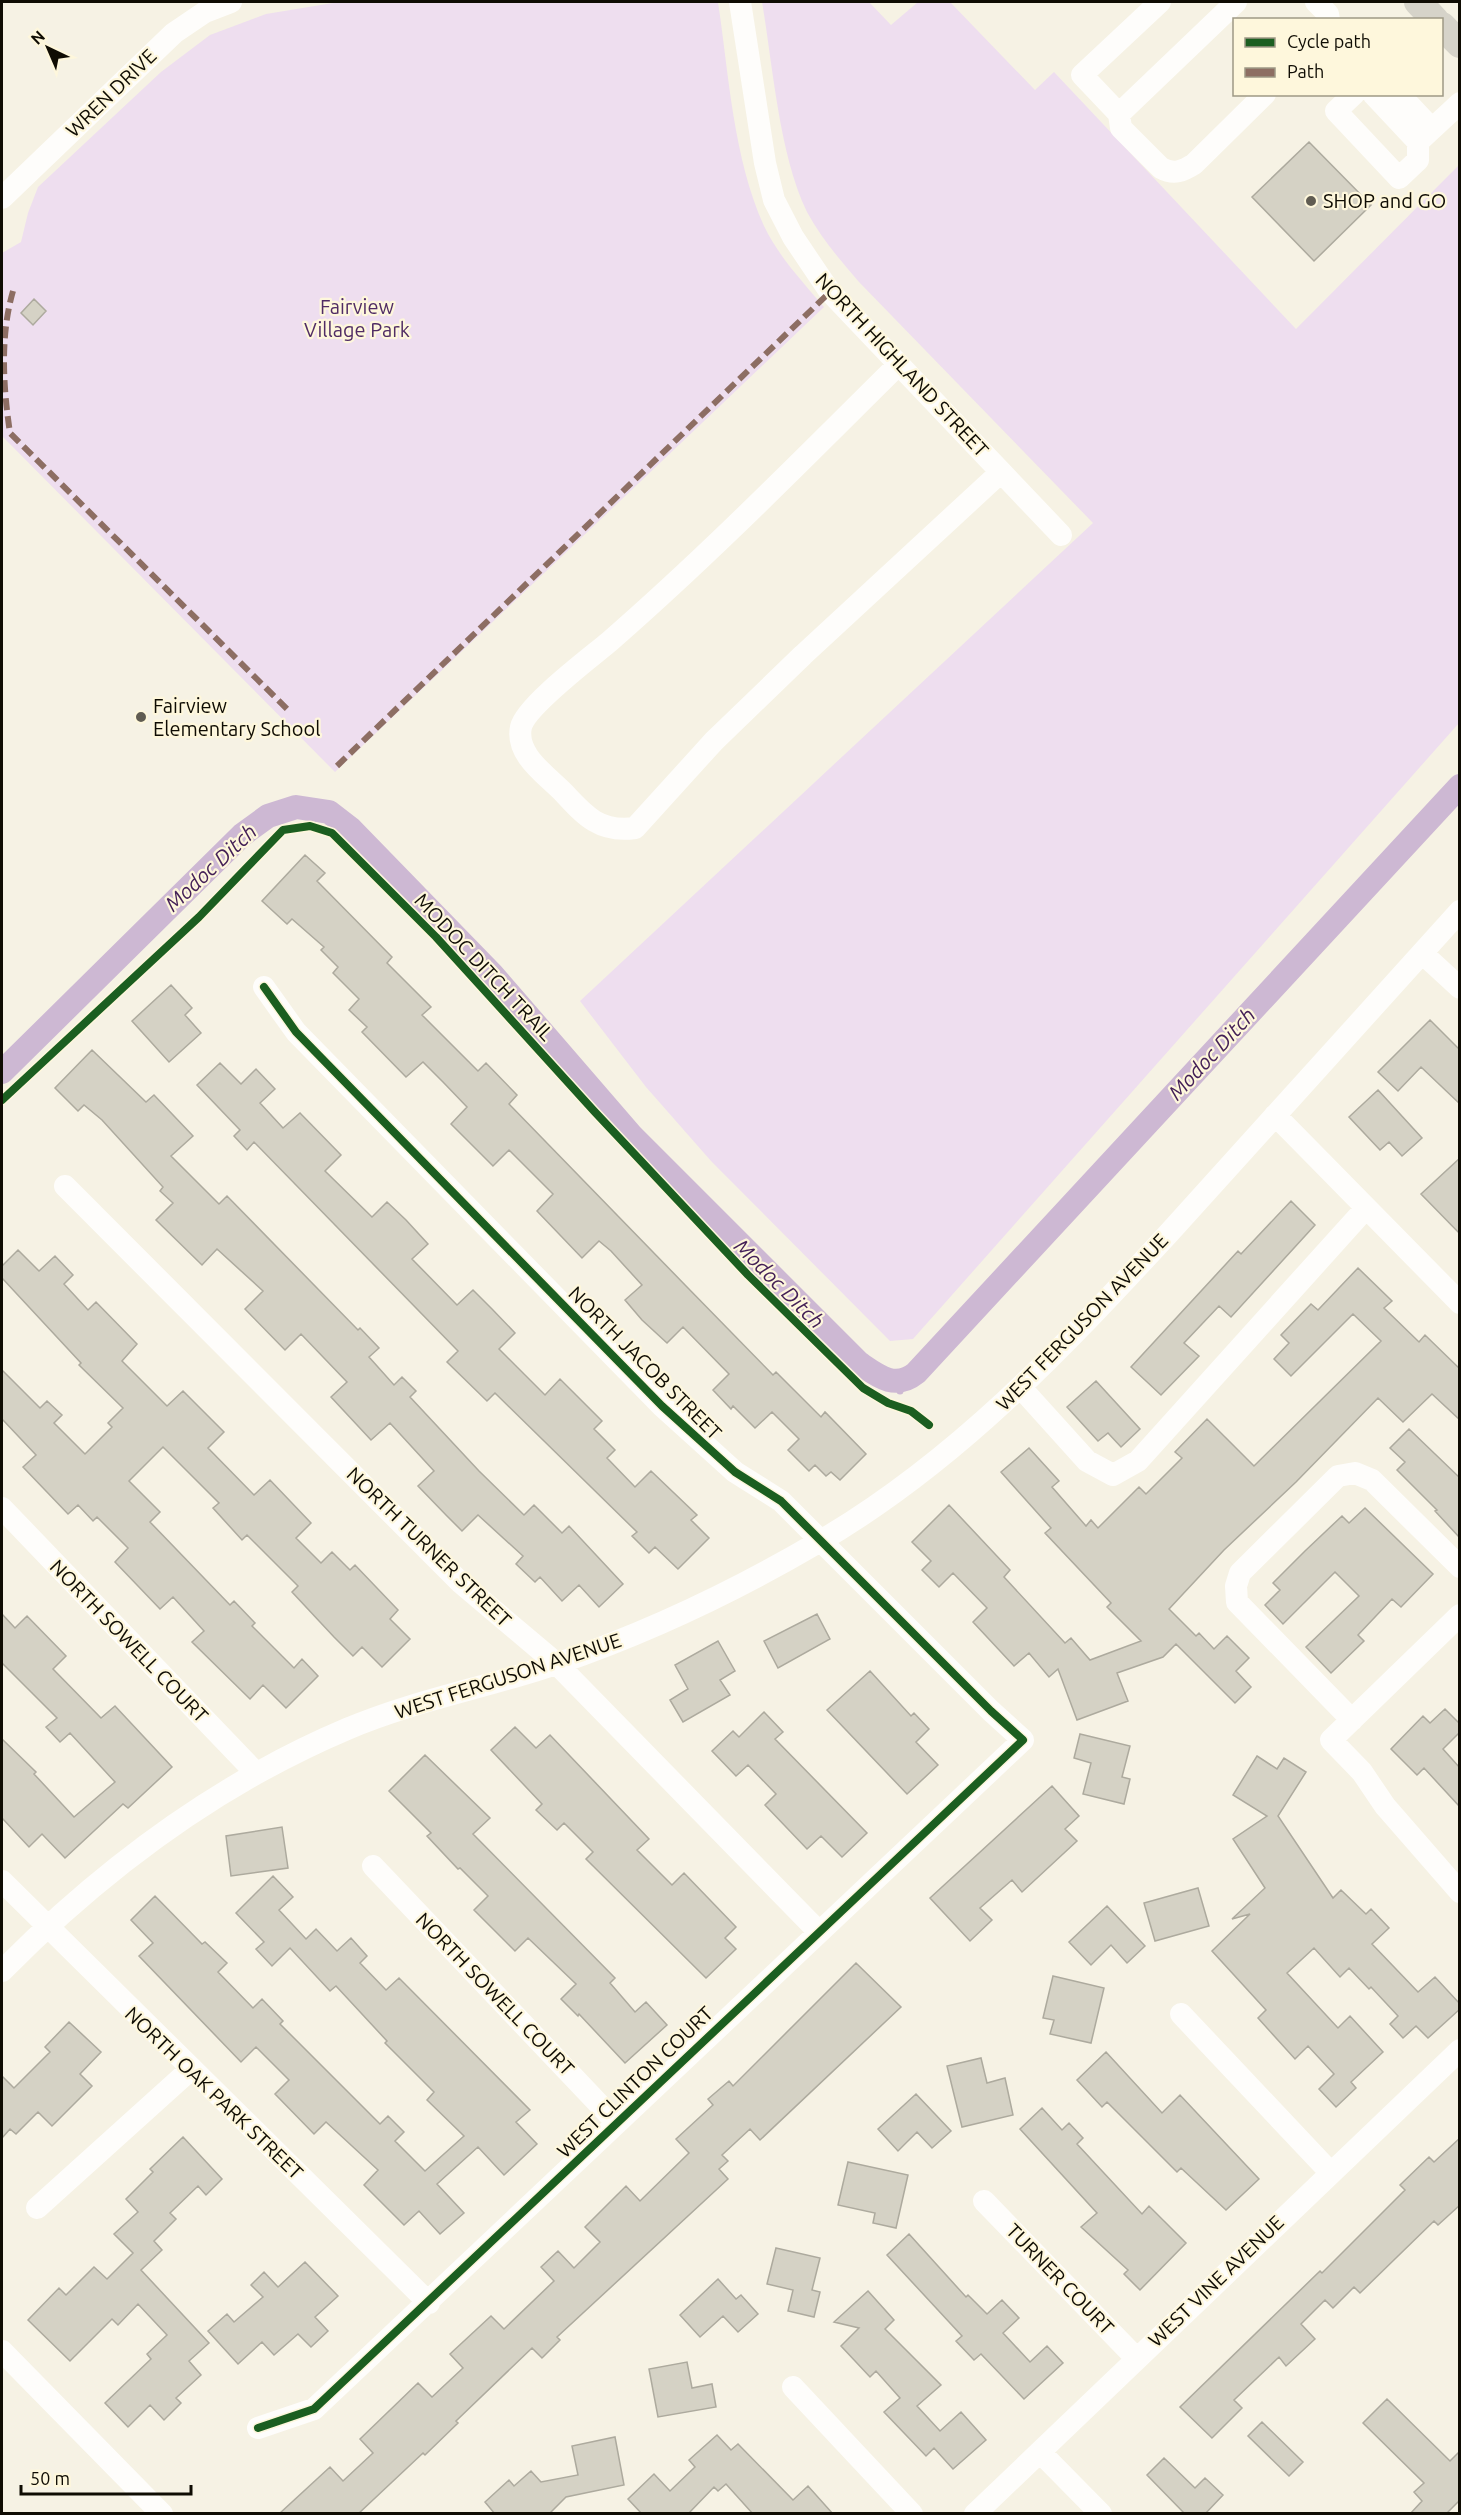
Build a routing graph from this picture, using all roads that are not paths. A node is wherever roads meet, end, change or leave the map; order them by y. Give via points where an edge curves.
1 (231, 2) edge
2 (740, 2) edge
3 (1160, 2) edge
4 (1236, 2) edge
5 (1316, 2) edge
6 (1329, 18) edge
7 (1443, 28) edge
8 (1460, 44) edge
9 (1264, 96) edge
10 (1352, 96) edge
11 (1375, 96) edge
12 (1400, 96) edge
13 (1460, 103) edge
14 (1119, 114) junction
15 (1425, 136) junction
16 (2, 198) edge
17 (898, 365) junction
18 (1001, 472) junction
19 (1060, 535) dead end
20 (1460, 911) edge
21 (1422, 952) junction
22 (264, 987) dead end
23 (1460, 988) edge
24 (1275, 1115) junction
25 (65, 1186) dead end
26 (1366, 1208) junction
27 (1460, 1303) edge
28 (1021, 1388) junction
29 (2, 1508) edge
30 (822, 1540) junction
31 (1460, 1567) edge
32 (1460, 1615) edge
33 (557, 1664) junction
34 (1352, 1720) junction
35 (1023, 1740) joint
36 (256, 1773) junction
37 (373, 1866) dead end
38 (2, 1881) edge
39 (1460, 1892) edge
40 (45, 1927) junction
41 (819, 1932) junction
42 (2, 1971) edge
43 (1181, 2014) dead end
44 (1460, 2050) edge
45 (190, 2070) junction
46 (616, 2122) junction
47 (1330, 2172) junction
48 (984, 2201) dead end
49 (37, 2208) dead end
50 (429, 2303) junction
51 (2, 2351) edge
52 (1136, 2358) junction
53 (793, 2387) dead end
54 (258, 2428) dead end
55 (1040, 2452) junction
56 (162, 2514) edge
57 (912, 2514) edge
58 (975, 2514) edge
59 (1101, 2514) edge

1 - 16 street, WREN DRIVE via 205,12 174,33
2 - 17 street, NORTH HIGHLAND STREET via 774,200 815,271
3 - 14 street via 1082,75
4 - 14 street
5 - 6 street
7 - 8 main road
9 - 14 street via 1183,171 1168,172 1161,168 1121,129
10 - 15 street via 1336,111 1399,178 1418,160
11 - 15 street
12 - 15 street
13 - 15 street
17 - 18 street, NORTH HIGHLAND STREET
17 - 18 street via 773,489 647,608 537,704 522,723 519,740 526,754 574,805 598,825 618,831 635,828 714,741 795,662
18 - 19 street, NORTH HIGHLAND STREET
20 - 21 street, WEST FERGUSON AVENUE
21 - 23 street
21 - 24 street, WEST FERGUSON AVENUE
22 - 30 street, NORTH JACOB STREET via 296,1032 662,1406 735,1472 781,1501
24 - 26 street
24 - 28 street, WEST FERGUSON AVENUE via 1070,1340
25 - 33 street, NORTH TURNER STREET via 460,1582
26 - 27 street
26 - 28 street via 1138,1461 1113,1475 1087,1461
28 - 30 street, WEST FERGUSON AVENUE via 894,1495
29 - 36 street, NORTH SOWELL COURT
30 - 33 street, WEST FERGUSON AVENUE via 743,1585 659,1625
30 - 35 street, NORTH JACOB STREET
31 - 34 street via 1372,1480 1355,1473 1338,1476 1240,1573 1237,1602
32 - 34 street
33 - 36 street, WEST FERGUSON AVENUE via 348,1729
33 - 41 street, NORTH TURNER STREET
34 - 39 street via 1331,1740
35 - 41 street, WEST CLINTON COURT
36 - 40 street, WEST FERGUSON AVENUE via 178,1821
37 - 46 street, NORTH SOWELL COURT
38 - 40 street, NORTH OAK PARK STREET
40 - 42 street, WEST FERGUSON AVENUE
40 - 45 street, NORTH OAK PARK STREET
41 - 46 street, WEST CLINTON COURT
43 - 47 street
44 - 47 street, WEST VINE AVENUE
45 - 49 street
45 - 50 street, NORTH OAK PARK STREET
46 - 50 street, WEST CLINTON COURT
47 - 52 street, WEST VINE AVENUE
48 - 52 street, TURNER COURT
50 - 54 street, WEST CLINTON COURT via 314,2409
51 - 56 street
52 - 55 street, WEST VINE AVENUE
53 - 57 street
55 - 58 street, WEST VINE AVENUE
55 - 59 street

